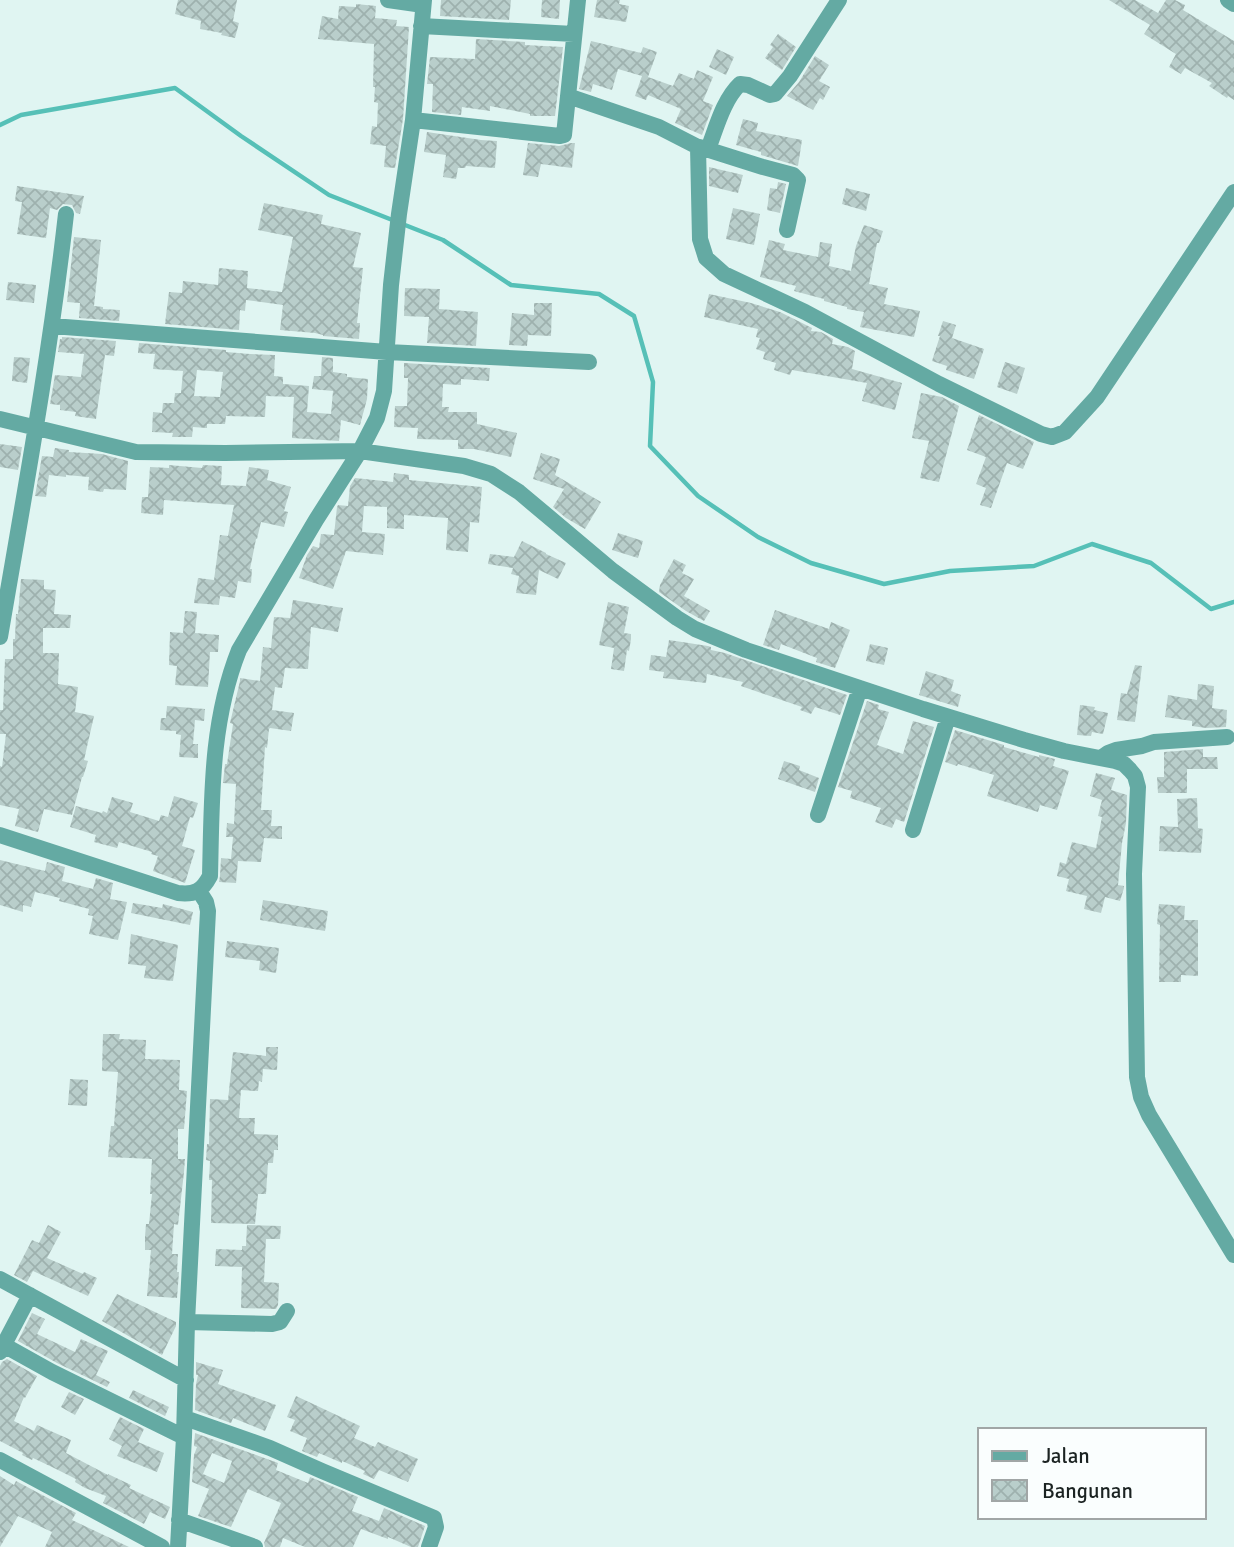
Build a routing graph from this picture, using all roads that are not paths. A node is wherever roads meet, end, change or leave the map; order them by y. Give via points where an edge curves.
1 (388, 0) edge
2 (578, 0) edge
3 (839, 0) edge
4 (1228, 0) edge
5 (424, 2) edge
6 (1234, 4) edge
7 (421, 26) junction
8 (574, 34) junction
9 (568, 96) junction
10 (413, 120) junction
11 (703, 148) junction
12 (1234, 192) edge
13 (66, 214) dead end
14 (787, 230) dead end
15 (52, 326) junction
16 (387, 352) junction
17 (589, 362) dead end
18 (0, 419) edge
19 (37, 428) junction
20 (360, 451) junction
21 (0, 637) edge
22 (860, 688) junction
23 (948, 717) junction
24 (1227, 737) dead end
25 (1142, 746) junction
26 (1101, 758) junction
27 (1135, 776) junction
28 (818, 815) dead end
29 (913, 830) dead end
30 (0, 835) edge
31 (199, 891) junction
32 (1234, 1255) edge
33 (0, 1279) edge
34 (30, 1295) junction
35 (286, 1311) dead end
36 (187, 1322) junction
37 (1, 1347) edge
38 (186, 1380) junction
39 (185, 1418) junction
40 (184, 1437) junction
41 (0, 1460) edge
42 (180, 1520) junction
43 (162, 1547) edge
44 (178, 1547) edge
45 (255, 1547) edge
46 (429, 1547) edge

1 - 5 street
2 - 8 street
3 - 11 street via 775,94 748,85 735,88
4 - 6 street
5 - 7 street
7 - 8 street
7 - 10 street
8 - 9 street
9 - 10 street via 566,126 560,136
9 - 11 street via 659,127
10 - 16 street via 396,236
11 - 12 street via 700,239 706,258 724,274 1052,437 1065,432 1097,397
11 - 14 street via 799,180
13 - 15 street
15 - 16 street
15 - 19 street
16 - 17 street
16 - 20 street via 377,418
18 - 19 street
19 - 20 street via 143,452
19 - 21 street
20 - 22 street via 491,474 695,629
20 - 31 street via 233,664 215,744 210,876
22 - 23 street
22 - 28 street
23 - 26 street
23 - 29 street
24 - 25 street
25 - 26 street
25 - 27 street
26 - 27 street via 1124,764
27 - 32 street via 1140,1097
30 - 31 street via 178,893
31 - 36 street via 208,911
33 - 34 street
34 - 37 street
34 - 38 street
35 - 36 street via 280,1322 272,1324
36 - 38 street
37 - 40 street
38 - 39 street
39 - 40 street
39 - 46 street via 270,1448 434,1518 436,1527
40 - 42 street
41 - 43 street
42 - 44 street
42 - 45 street

